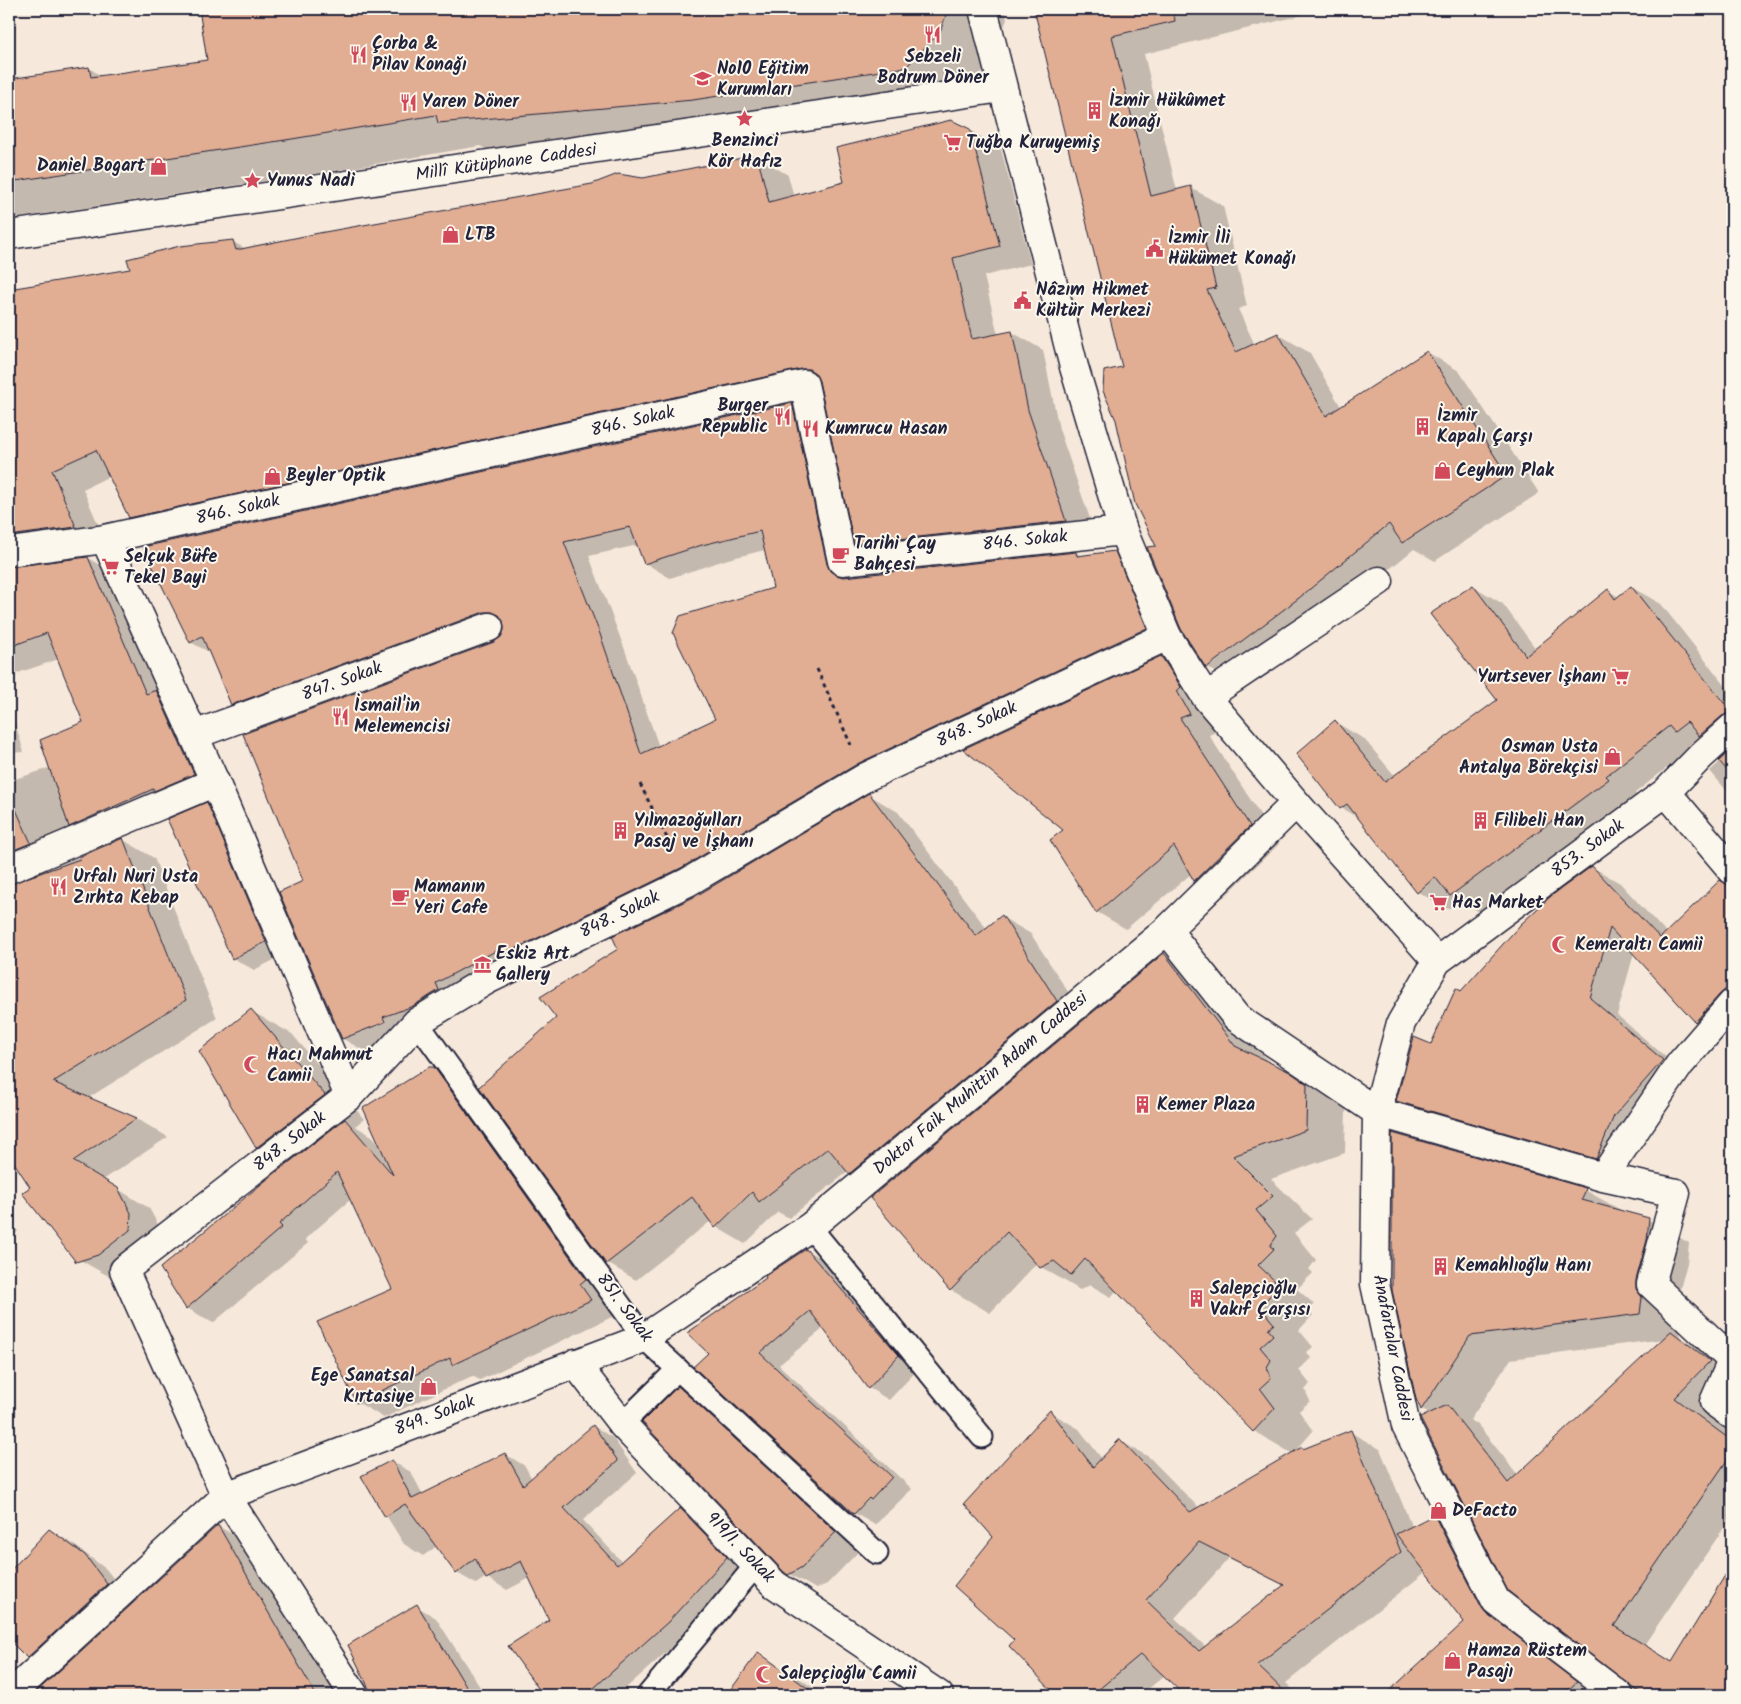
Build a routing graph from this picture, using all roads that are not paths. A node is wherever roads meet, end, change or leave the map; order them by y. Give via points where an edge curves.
1 (983, 9) edge
2 (1002, 88) junction
3 (9, 235) edge
4 (1122, 531) junction
5 (105, 539) junction
6 (9, 552) edge
7 (1379, 581) dead end
8 (490, 628) dead end
9 (1167, 636) junction
10 (1206, 697) junction
11 (1732, 728) edge
12 (194, 735) junction
13 (215, 782) junction
14 (1666, 792) junction
15 (1296, 803) junction
16 (1728, 858) edge
17 (9, 870) edge
18 (1167, 930) junction
19 (1437, 961) junction
20 (1732, 1004) edge
21 (417, 1022) junction
22 (349, 1096) junction
23 (1377, 1112) junction
24 (1603, 1177) junction
25 (810, 1227) junction
26 (644, 1338) junction
27 (1732, 1361) edge
28 (575, 1363) junction
29 (678, 1369) junction
30 (1732, 1415) edge
31 (622, 1424) junction
32 (982, 1437) dead end
33 (226, 1496) junction
34 (877, 1553) dead end
35 (756, 1565) junction
36 (10, 1695) edge
37 (354, 1695) edge
38 (648, 1695) edge
39 (938, 1695) edge
40 (1619, 1695) edge

1 - 2 street
2 - 3 street, Millî Kütüphane Caddesi
2 - 4 street via 1074,367
4 - 5 street, 846. Sokak via 842,561 804,384
4 - 9 street
5 - 6 street, 846. Sokak
5 - 12 street
7 - 10 street
8 - 12 street, 847. Sokak
9 - 10 street
9 - 21 street, 848. Sokak via 866,777 688,882 487,980
10 - 15 street
11 - 14 street, 853. Sokak
12 - 13 street
13 - 17 street
13 - 22 street
14 - 16 street
14 - 19 street, 853. Sokak
15 - 18 street, Doktor Faik Muhittin Adam Caddesi
15 - 19 street
18 - 23 street via 1237,1018
18 - 25 street, Doktor Faik Muhittin Adam Caddesi
19 - 23 street, Anafartalar Caddesi via 1401,1023
20 - 24 street via 1680,1064
21 - 22 street, 848. Sokak
21 - 26 lane, 851. Sokak
22 - 33 street, 848. Sokak via 124,1270
23 - 24 street
23 - 40 street, Anafartalar Caddesi via 1375,1284 1406,1426 1496,1601
24 - 27 street via 1676,1193 1651,1284
25 - 26 street, Doktor Faik Muhittin Adam Caddesi
25 - 32 lane
26 - 28 street, 849. Sokak
26 - 29 lane, 851. Sokak
27 - 30 street via 1714,1402
28 - 31 street, 919/1. Sokak
28 - 33 street, 849. Sokak
29 - 31 lane
29 - 34 lane, 851. Sokak
31 - 35 street, 919/1. Sokak
33 - 36 street
33 - 37 street
35 - 38 lane
35 - 39 street, 919/1. Sokak via 774,1584

